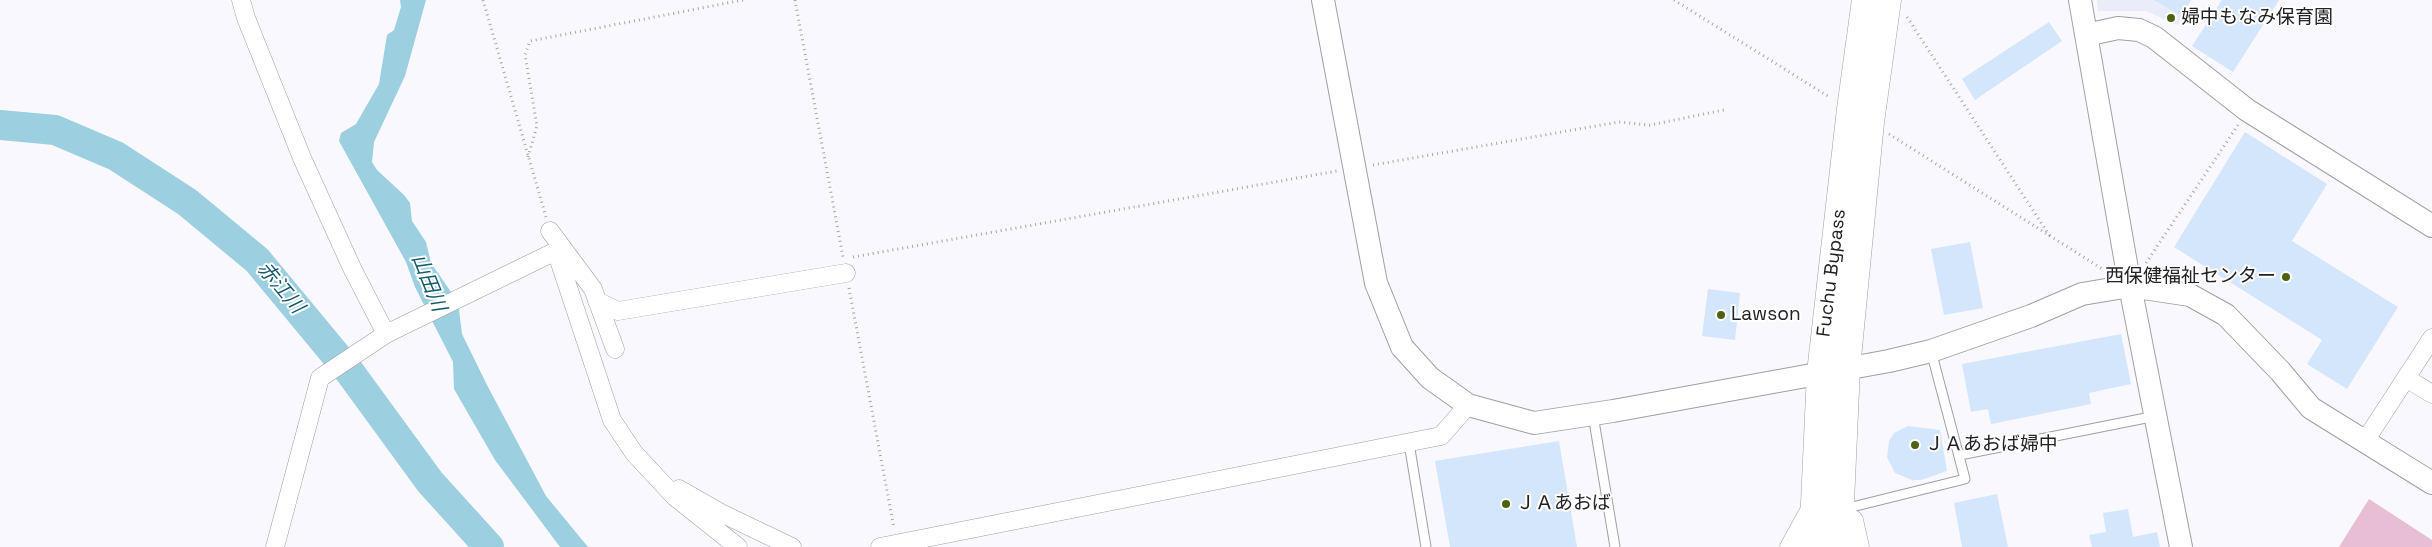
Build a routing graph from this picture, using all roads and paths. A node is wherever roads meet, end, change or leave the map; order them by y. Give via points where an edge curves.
1 (241, 0) edge
2 (483, 0) edge
3 (743, 0) edge
4 (1323, 0) edge
5 (1674, 0) edge
6 (1866, 0) edge
7 (2080, 0) edge
8 (1896, 8) edge
9 (2086, 34) junction
10 (1724, 110) dead end
11 (2247, 110) junction
12 (1860, 116) junction
13 (528, 157) junction
14 (1355, 168) junction
15 (2432, 226) edge
16 (550, 231) joint
17 (2052, 239) junction
18 (845, 266) joint
19 (2130, 286) junction
20 (597, 301) junction
21 (386, 334) junction
22 (2432, 338) edge
23 (615, 350) dead end
24 (1931, 351) junction
25 (1833, 371) junction
26 (2406, 378) junction
27 (2432, 394) edge
28 (1468, 406) junction
29 (1593, 414) junction
30 (2156, 416) junction
31 (1409, 442) junction
32 (2365, 442) junction
33 (1960, 455) junction
34 (656, 476) junction
35 (2432, 483) edge
36 (1813, 502) junction
37 (1840, 510) junction
38 (275, 547) edge
39 (738, 547) edge
40 (792, 547) edge
41 (880, 547) edge
42 (1426, 547) edge
43 (1615, 547) edge
44 (1789, 547) edge
45 (1813, 547) edge
46 (1838, 547) edge
47 (1860, 547) edge
48 (2181, 547) edge

1 - 21 street via 302,158
2 - 13 path
3 - 13 path via 530,41 525,55 537,126
4 - 14 street
5 - 12 path
6 - 12 highway, Fuchu Bypass
7 - 9 street
8 - 12 highway, Fuchu Bypass
8 - 17 path
9 - 11 street via 2118,28 2139,30 2154,37
9 - 19 street
10 - 14 path via 1650,125 1619,122
11 - 15 street
11 - 19 path
12 - 17 path
12 - 25 highway, Fuchu Bypass
13 - 16 path
14 - 18 path
14 - 28 street via 1376,283 1402,347 1430,378
16 - 20 street via 593,289
17 - 19 path
18 - 20 street via 618,311
19 - 24 street via 2082,294 2031,316
19 - 30 street
19 - 32 street via 2190,295 2226,315 2311,408
20 - 23 street
21 - 34 street via 556,252 612,420 634,453
21 - 38 street via 320,378
22 - 26 street
24 - 25 street
24 - 33 lane
25 - 29 street
25 - 36 highway, Fuchu Bypass
25 - 37 highway, Fuchu Bypass
26 - 27 street
26 - 32 street
28 - 29 street via 1534,423
28 - 31 street via 1441,436
29 - 43 lane
30 - 33 lane
30 - 48 street
31 - 41 street
31 - 42 lane
32 - 35 street
33 - 37 lane via 1965,479
34 - 39 street via 675,497
34 - 40 street via 721,513
36 - 44 street
36 - 45 highway, Fuchu Bypass
37 - 46 highway, Fuchu Bypass
37 - 47 street via 1854,520

